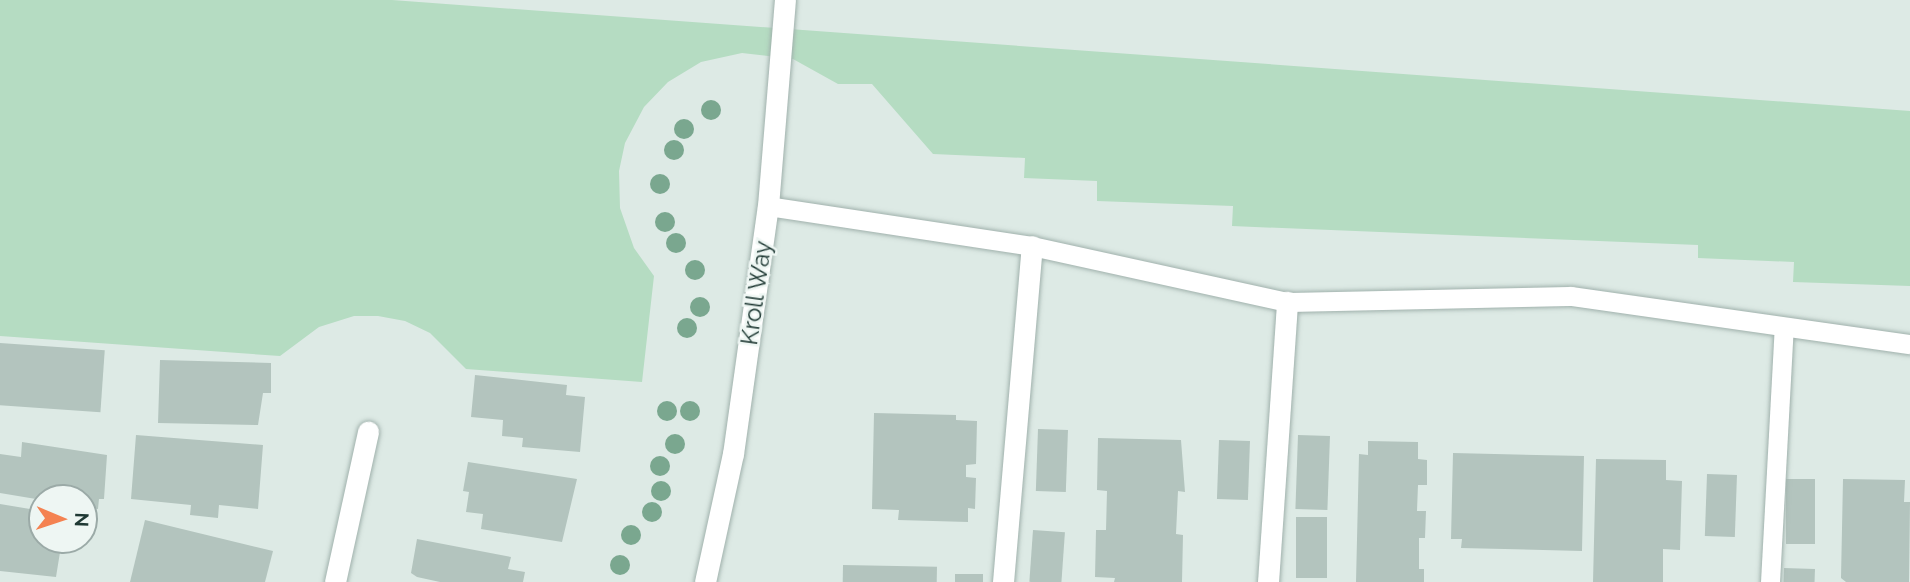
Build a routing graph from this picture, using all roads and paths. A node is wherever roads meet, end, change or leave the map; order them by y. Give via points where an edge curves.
1 (785, 0) edge
2 (768, 206) junction
3 (1032, 246) junction
4 (1287, 302) junction
5 (1784, 327) junction
6 (1910, 344) edge
7 (368, 432) dead end
8 (335, 582) edge
9 (705, 582) edge
10 (1003, 582) edge
11 (1268, 582) edge
12 (1770, 582) edge

1 - 2 street, Kroll Way
2 - 3 lane
2 - 9 street, Kroll Way via 733,454
3 - 4 lane
3 - 10 street
4 - 5 lane via 1571,296
4 - 11 street
5 - 6 lane
5 - 12 lane
7 - 8 street

